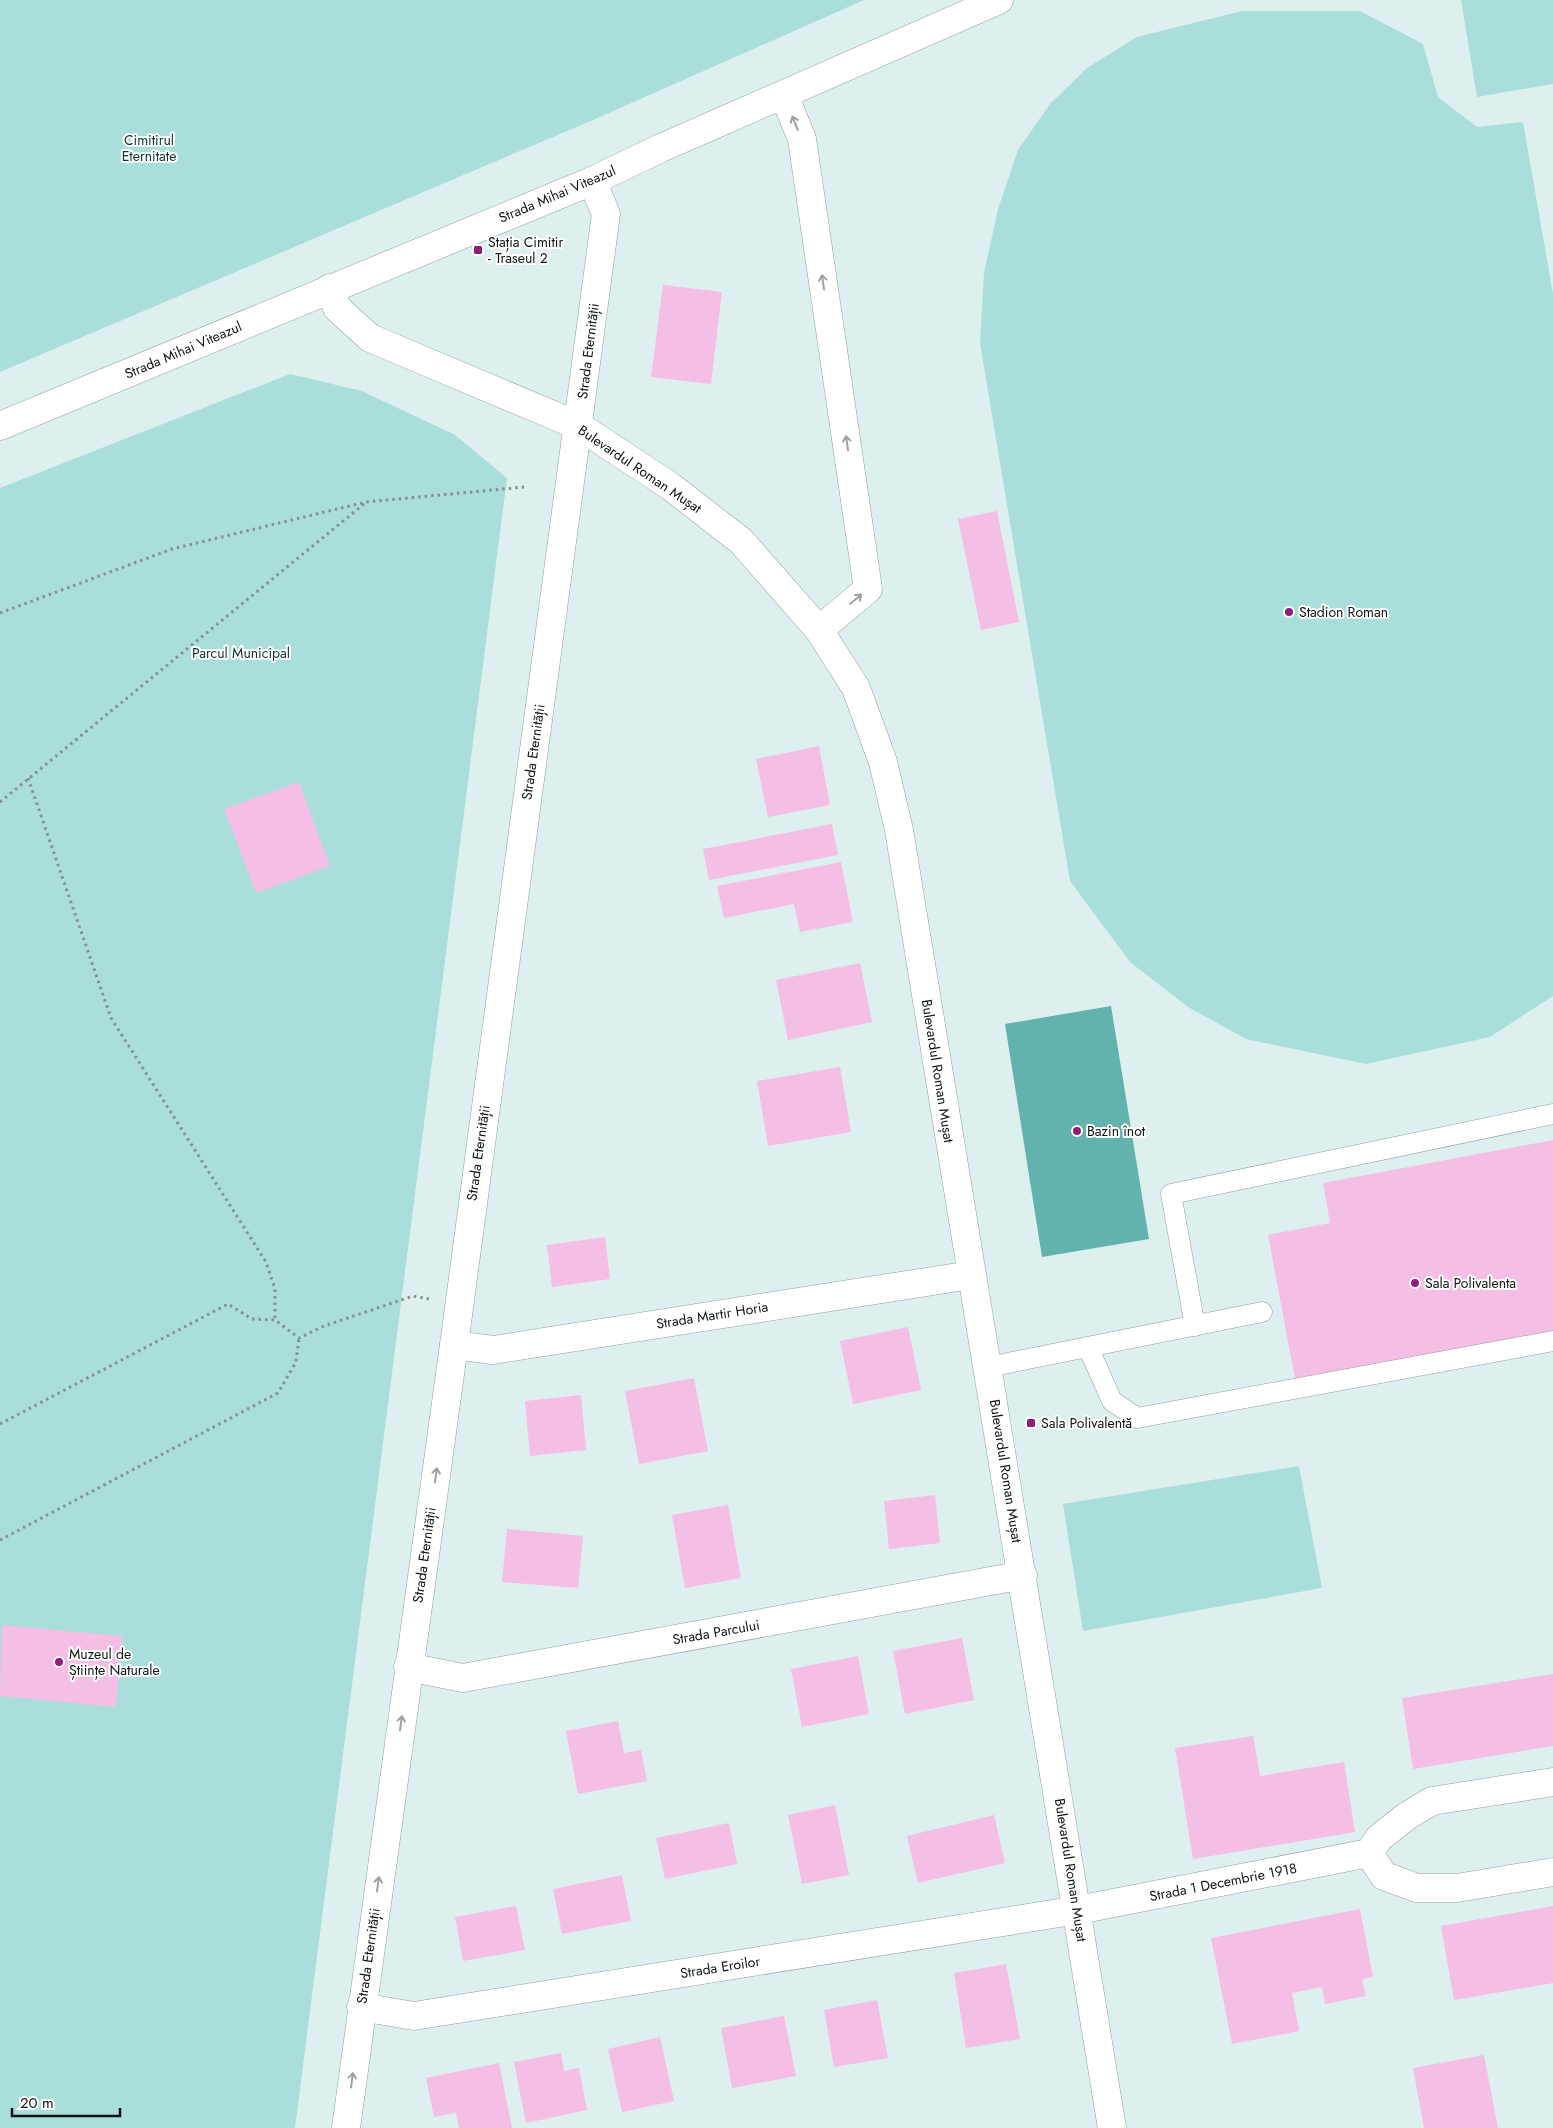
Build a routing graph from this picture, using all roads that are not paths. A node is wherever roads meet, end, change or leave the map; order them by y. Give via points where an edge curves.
1 (999, 0) edge
2 (784, 95) junction
3 (592, 181) junction
4 (330, 288) junction
5 (0, 426) edge
6 (579, 426) junction
7 (819, 630) junction
8 (1553, 1114) edge
9 (970, 1275) junction
10 (1262, 1312) dead end
11 (1195, 1326) junction
12 (1553, 1341) edge
13 (454, 1345) junction
14 (1088, 1347) junction
15 (988, 1367) junction
16 (1023, 1576) junction
17 (408, 1667) junction
18 (1553, 1782) edge
19 (1369, 1853) junction
20 (1553, 1872) edge
21 (1078, 1910) junction
22 (361, 2006) junction
23 (346, 2128) edge
24 (1112, 2128) edge

1 - 2 street, Strada Mihai Viteazul
2 - 3 street, Strada Mihai Viteazul
7 -> 2 street via 868,589 802,139
3 - 4 street, Strada Mihai Viteazul
3 - 6 street, Strada Eternității via 606,214
4 - 5 street, Strada Mihai Viteazul
4 - 6 street, Bulevardul Roman Mușat via 338,308 370,338
6 - 7 street, Bulevardul Roman Mușat via 670,486 741,541
6 - 13 street, Strada Eternității
7 - 9 street, Bulevardul Roman Mușat via 856,688 883,762 898,830
8 - 11 lane via 1171,1194
9 - 13 street, Strada Martir Horia via 493,1350
9 - 15 street, Bulevardul Roman Mușat
10 - 11 lane
11 - 14 lane
12 - 14 lane via 1136,1418 1112,1401
17 -> 13 street, Strada Eternității
14 - 15 lane
15 - 16 street, Bulevardul Roman Mușat
16 - 17 street, Strada Parcului via 463,1678
16 - 21 street, Bulevardul Roman Mușat
22 -> 17 street, Strada Eternității
18 - 19 street via 1432,1801 1379,1838
19 - 20 street via 1384,1876 1417,1888 1457,1888
19 - 21 street, Strada 1 Decembrie 1918
21 - 22 street, Strada Eroilor via 414,2016
21 - 24 street, Bulevardul Roman Mușat
23 -> 22 street, Strada Eternității

